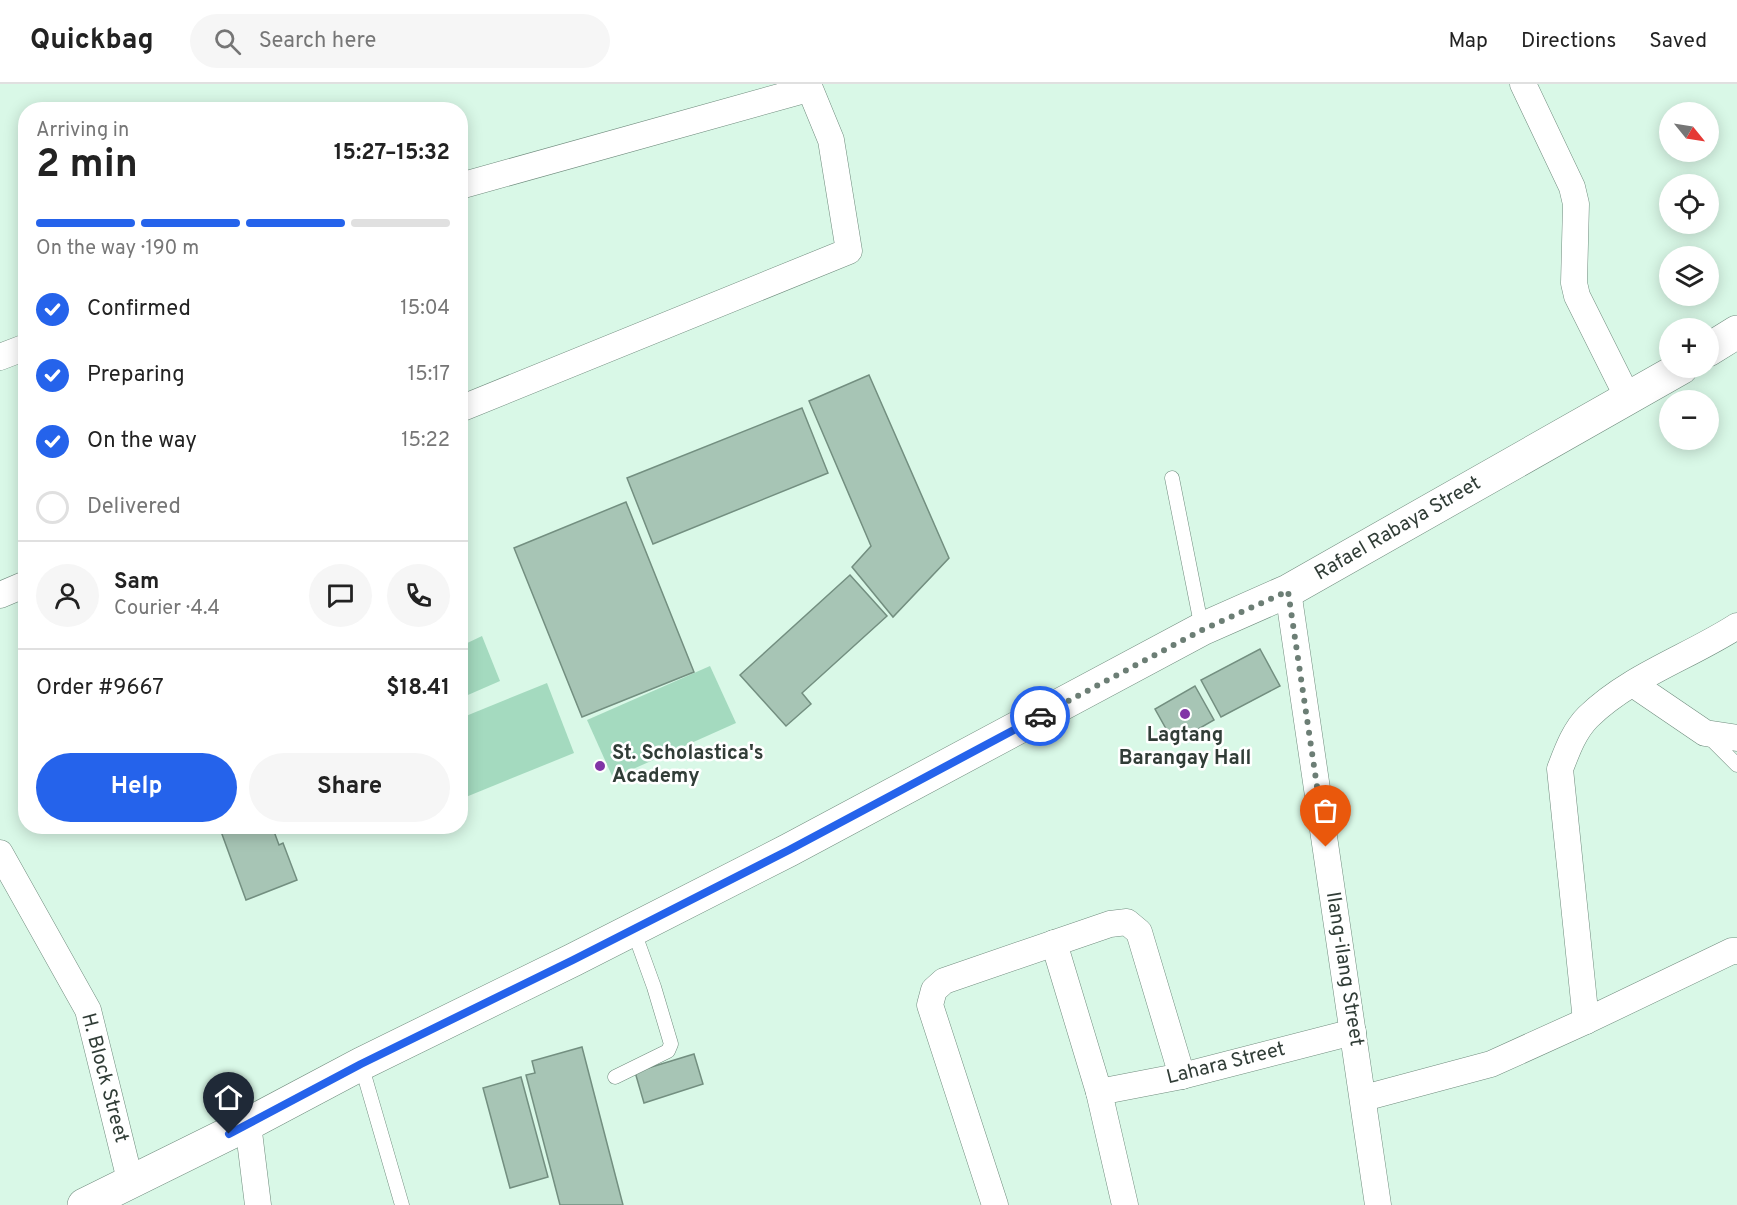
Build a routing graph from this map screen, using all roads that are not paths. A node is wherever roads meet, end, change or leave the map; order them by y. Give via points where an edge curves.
1 (1522, 84) edge
2 (808, 86) edge
3 (468, 184) edge
4 (1737, 332) edge
5 (1719, 343) edge
6 (18, 350) edge
7 (0, 357) edge
8 (1663, 378) edge
9 (1628, 398) junction
10 (468, 406) edge
11 (1172, 478) dead end
12 (18, 587) edge
13 (1288, 591) junction
14 (0, 595) edge
15 (1737, 626) edge
16 (1202, 630) junction
17 (1633, 684) junction
18 (1705, 733) junction
19 (1737, 738) edge
20 (1737, 765) edge
21 (0, 853) edge
22 (633, 929) junction
23 (1054, 943) junction
24 (1737, 951) edge
25 (1586, 1022) junction
26 (1353, 1032) junction
27 (361, 1064) junction
28 (1182, 1076) junction
29 (615, 1077) dead end
30 (1099, 1092) junction
31 (1364, 1098) junction
32 (248, 1124) junction
33 (130, 1180) junction
34 (84, 1205) edge
35 (258, 1205) edge
36 (402, 1205) edge
37 (995, 1205) edge
38 (1125, 1205) edge
39 (1378, 1205) edge

1 - 9 street via 1574,195 1577,296
2 - 3 street
2 - 10 street via 831,140 849,251
4 - 5 main road
6 - 7 street
8 - 9 main road, Rafael Rabaya Street
9 - 13 main road, Rafael Rabaya Street
11 - 16 lane
12 - 14 street
13 - 16 main road, Rafael Rabaya Street
13 - 26 street, Ilang-ilang Street
15 - 17 street
16 - 22 main road, Rafael Rabaya Street
17 - 18 street
17 - 25 street via 1587,718 1569,745 1560,769
18 - 19 street
18 - 20 lane
21 - 33 street, H. Block Street via 88,1010
22 - 27 main road, Rafael Rabaya Street
22 - 29 lane via 671,1044 668,1051
23 - 28 street via 1110,924 1127,922 1139,932
23 - 30 street
23 - 37 street via 944,981 934,990 930,1005
24 - 25 street
25 - 31 street via 1491,1064
26 - 28 street, Lahara Street
26 - 31 street, Ilang-ilang Street
27 - 32 main road, Rafael Rabaya Street
27 - 36 lane
28 - 30 street, Lahara Street
30 - 38 street
31 - 39 street, Ilang-ilang Street
32 - 33 main road, Rafael Rabaya Street
32 - 35 street
33 - 34 main road, Rafael Rabaya Street

